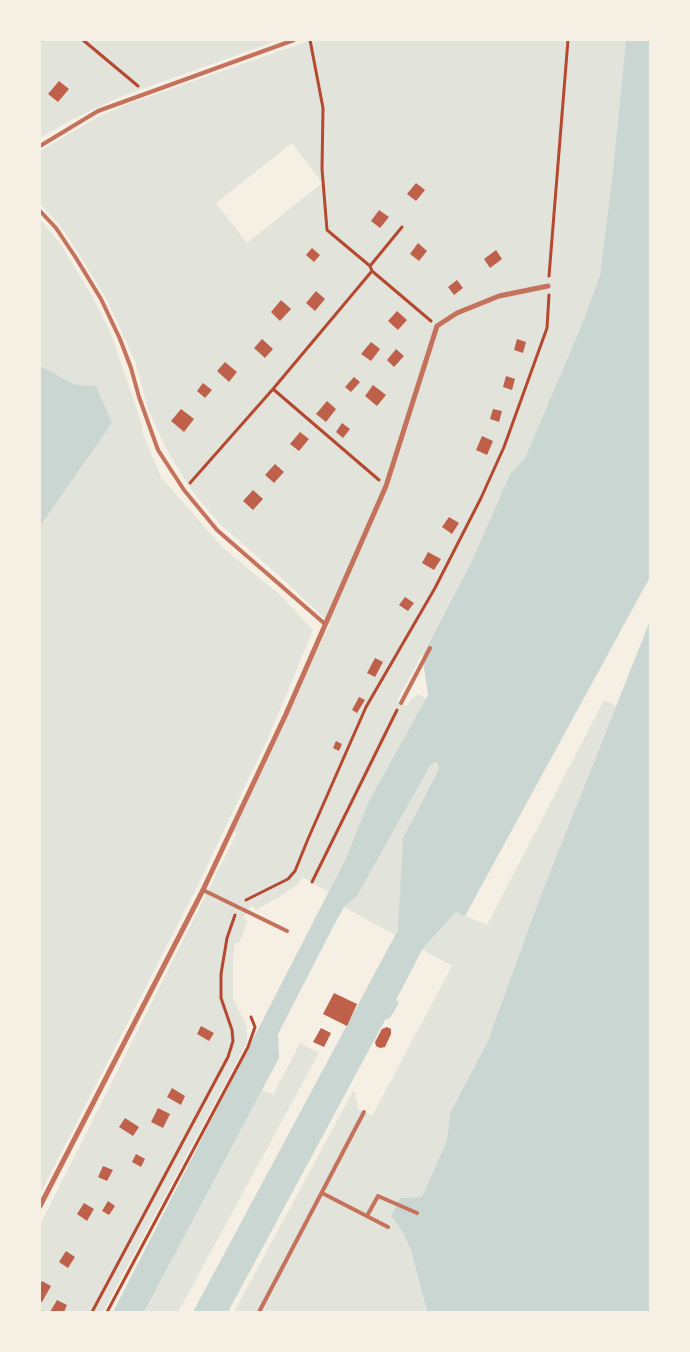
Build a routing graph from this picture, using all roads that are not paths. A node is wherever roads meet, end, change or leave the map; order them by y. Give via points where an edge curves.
1 (294, 40) edge
2 (40, 146) edge
3 (40, 211) edge
4 (548, 286) road end
5 (325, 624) junction
6 (430, 648) dead end
7 (401, 703) road end
8 (203, 890) junction
9 (287, 931) dead end
10 (364, 1112) dead end
11 (322, 1194) junction
12 (40, 1206) edge
13 (417, 1213) dead end
14 (367, 1216) junction
15 (388, 1227) dead end
16 (259, 1312) edge

1 - 2 lane via 98,111
3 - 5 lane via 56,228 101,299 131,368 158,450 184,490 217,530
4 - 5 street via 499,296 456,313 437,326 386,486
5 - 8 street
6 - 7 lane
8 - 9 lane
8 - 12 street
10 - 11 lane
11 - 14 lane
11 - 16 lane
13 - 14 lane via 378,1196
14 - 15 lane

